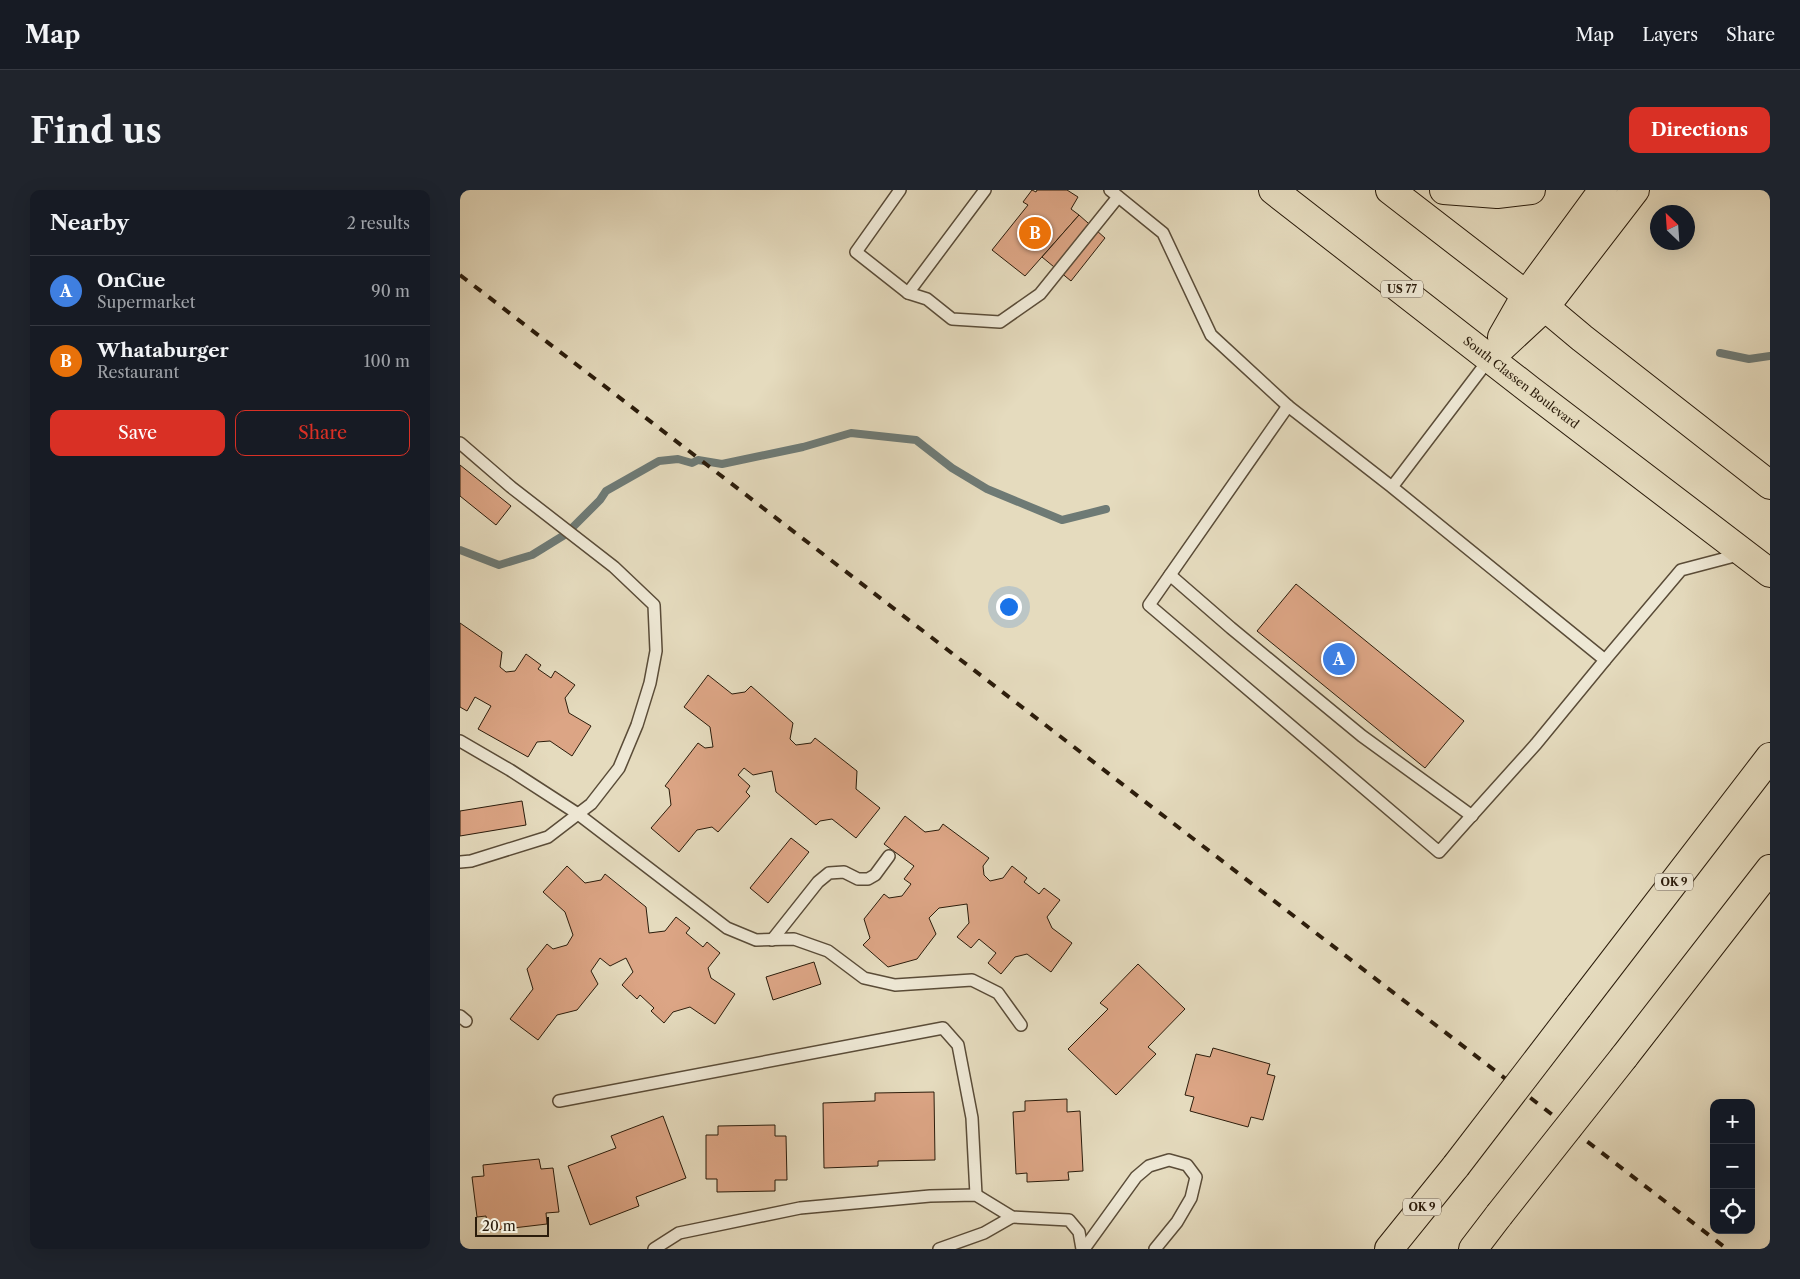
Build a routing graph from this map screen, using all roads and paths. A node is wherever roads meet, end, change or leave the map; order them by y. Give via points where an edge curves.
1 (900, 190) edge
2 (986, 190) edge
3 (1273, 190) edge
4 (1390, 190) edge
5 (1444, 190) edge
6 (1531, 190) edge
7 (1603, 190) edge
8 (1635, 190) edge
9 (1114, 193) edge
10 (908, 293) junction
11 (1536, 301) junction
12 (1490, 358) junction
13 (1288, 406) junction
14 (460, 443) edge
15 (1770, 485) edge
16 (1392, 487) junction
17 (1744, 553) junction
18 (1770, 573) edge
19 (1170, 575) junction
20 (1605, 660) junction
21 (460, 741) edge
22 (1770, 757) edge
23 (578, 814) junction
24 (1472, 816) junction
25 (889, 856) dead end
26 (460, 862) edge
27 (1770, 869) edge
28 (772, 940) junction
29 (1021, 1025) dead end
30 (559, 1101) dead end
31 (976, 1195) junction
32 (1012, 1217) junction
33 (654, 1249) edge
34 (939, 1249) edge
35 (1083, 1249) edge
36 (1155, 1249) edge
37 (1389, 1249) edge
38 (1473, 1249) edge

1 - 10 lane via 856,252
2 - 10 lane
3 - 12 main road, South Classen Boulevard / US 77
4 - 11 main road
5 - 6 main road via 1498,194
7 - 11 main road
8 - 11 main road
9 - 10 lane via 1040,294 1000,322 952,319 927,298
9 - 13 lane via 1163,233 1211,335
11 - 12 main road
11 - 15 main road
12 - 16 lane
12 - 17 main road, South Classen Boulevard / US 77
13 - 16 lane
13 - 19 lane
14 - 23 lane via 614,567 654,605 656,651 650,683 636,725 619,768 591,804
16 - 20 lane
17 - 18 main road, South Classen Boulevard / US 77
17 - 20 lane via 1681,570
19 - 24 lane via 1362,736
19 - 24 lane via 1149,605 1439,852
20 - 24 lane
21 - 23 lane
22 - 37 main road, OK 9, bridge
23 - 26 lane via 548,837
23 - 28 lane via 727,928 756,940
25 - 28 lane via 868,879 858,879 844,872 829,873 818,882
27 - 38 main road, bridge
28 - 29 lane via 794,939 828,951 864,978 895,985 972,980 998,993
30 - 31 lane via 943,1028 958,1045 960,1054 972,1118
31 - 32 lane
31 - 33 lane via 800,1208 679,1233
32 - 34 lane via 984,1233
32 - 35 lane via 1069,1220 1079,1232
35 - 36 lane via 1136,1177 1149,1166 1169,1160 1187,1165 1196,1177 1191,1198

